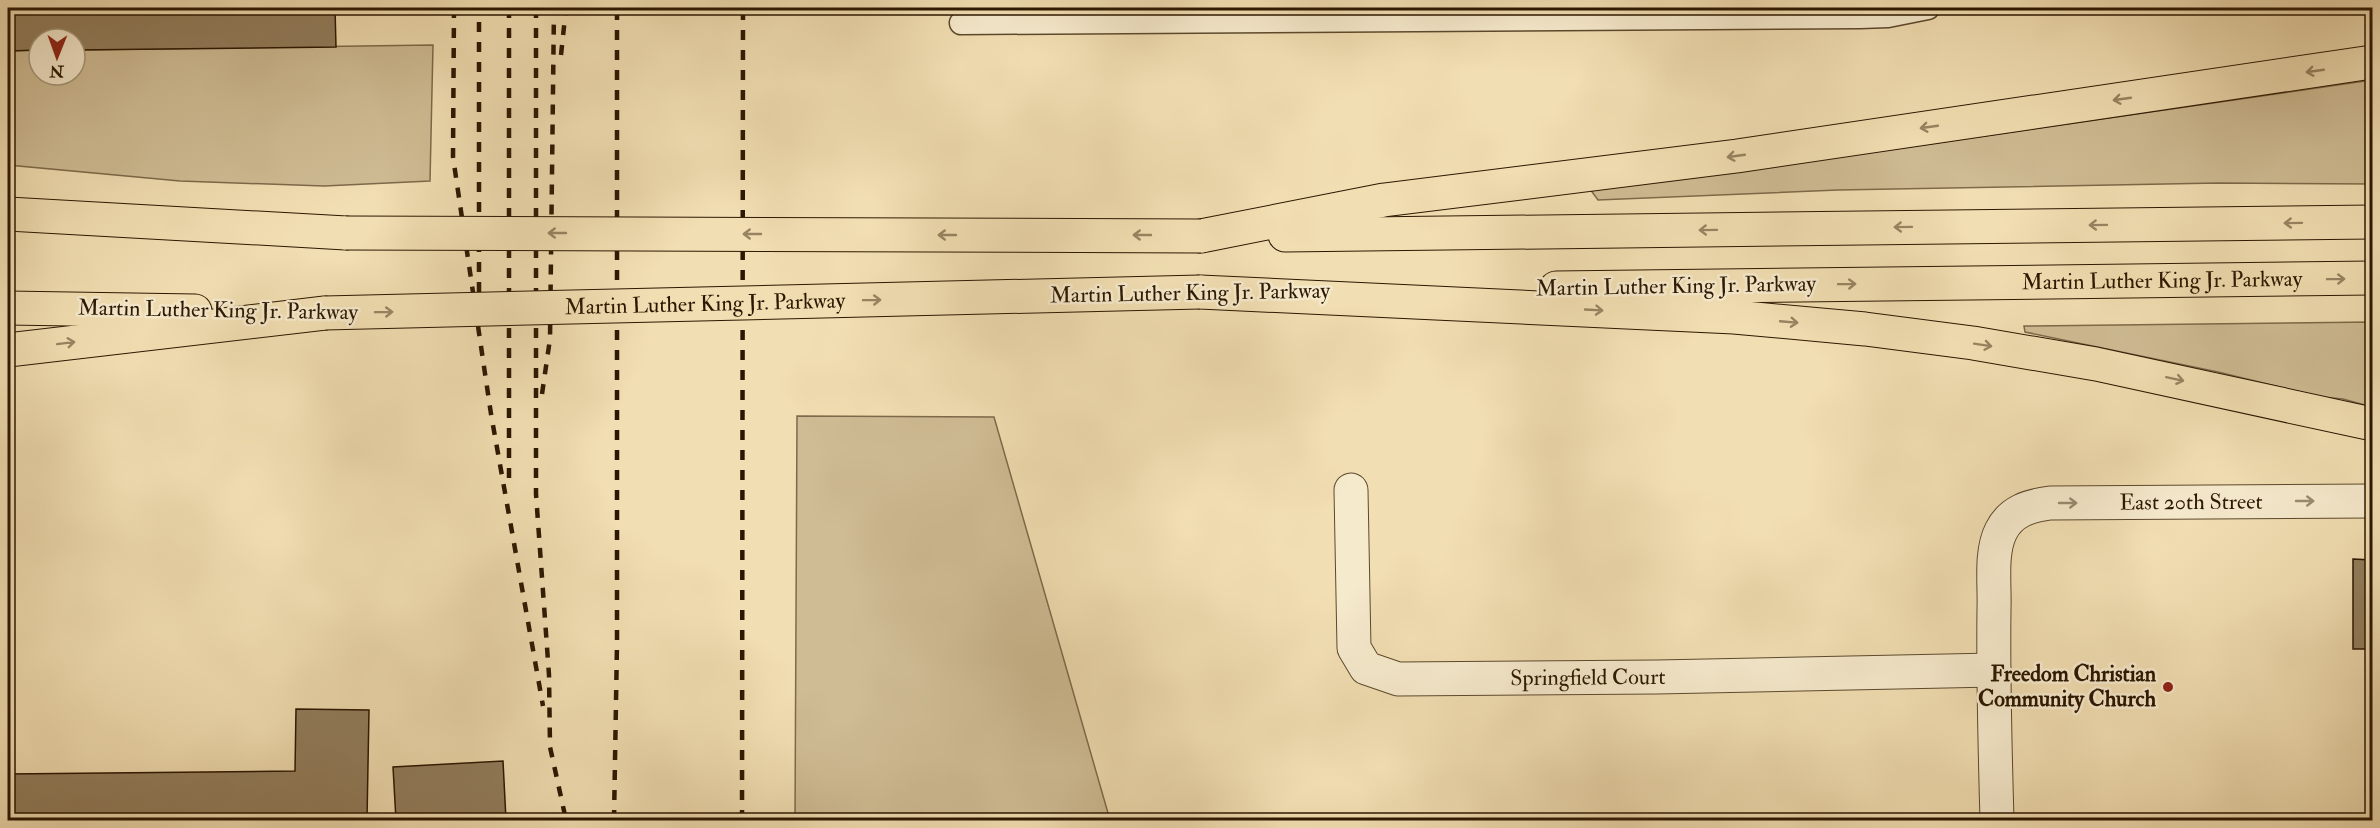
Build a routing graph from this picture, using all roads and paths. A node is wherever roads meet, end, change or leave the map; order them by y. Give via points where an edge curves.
1 (1928, 8) edge
2 (1147, 15) edge
3 (961, 22) dead end
4 (2373, 62) edge
5 (8, 214) edge
6 (2373, 222) edge
7 (8, 232) edge
8 (346, 232) junction
9 (1201, 236) junction
10 (2373, 278) edge
11 (1200, 292) junction
12 (8, 308) edge
13 (325, 313) junction
14 (8, 350) edge
15 (2373, 424) edge
16 (1351, 490) dead end
17 (2373, 501) edge
18 (1994, 670) junction
19 (1997, 820) edge

1 - 2 lane via 1860,17
2 - 3 lane
4 -> 9 highway via 1737,156 1384,200
5 - 8 highway
6 -> 9 highway
7 - 8 highway
9 -> 8 highway, bridge
11 -> 10 highway, Martin Luther King Jr. Parkway
13 -> 11 highway, Martin Luther King Jr. Parkway, bridge
11 -> 15 highway via 1734,316 1865,329 2096,364
12 - 13 highway, Martin Luther King Jr. Parkway
14 -> 13 highway
16 - 18 street, Springfield Court via 1354,648 1366,668 1398,679
18 -> 17 street, East 20th Street via 1995,552 2001,532 2012,516 2030,506
18 - 19 street

